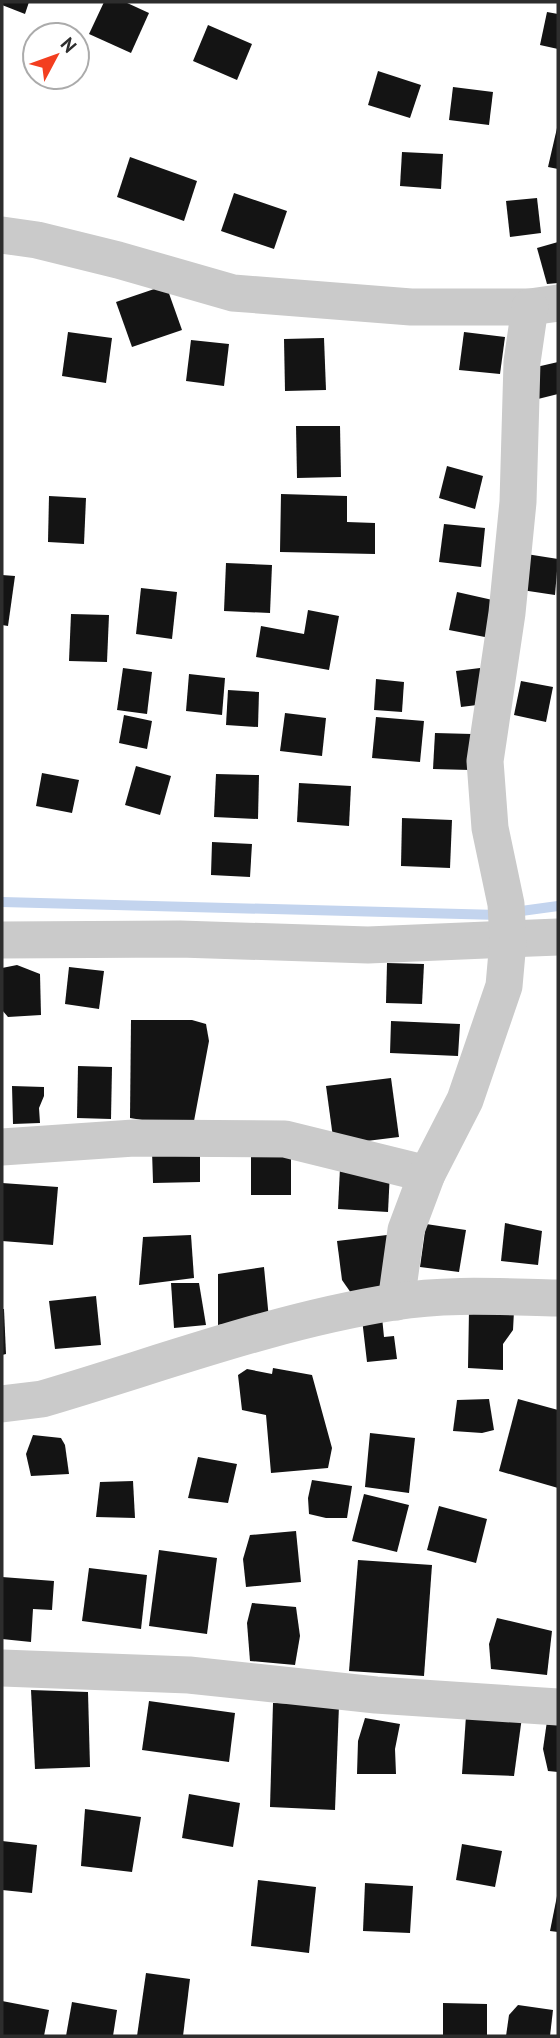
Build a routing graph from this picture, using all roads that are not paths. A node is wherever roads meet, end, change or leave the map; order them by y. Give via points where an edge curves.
1 (2, 235) edge
2 (544, 305) edge
3 (507, 923) junction
4 (558, 937) edge
5 (2, 940) edge
6 (2, 1147) edge
7 (427, 1174) junction
8 (558, 1298) edge
9 (396, 1301) junction
10 (2, 1404) edge
11 (2, 1668) edge
12 (558, 1707) edge

1 - 2 street via 118,260 233,293 411,307
2 - 3 street via 522,362 518,502 485,761 490,828
3 - 4 street
3 - 5 street via 368,945
3 - 7 street via 504,986 465,1100
6 - 7 street via 134,1138 285,1139
7 - 9 street via 406,1230
8 - 9 street via 461,1296
9 - 10 street via 294,1322 41,1399
11 - 12 street via 189,1675 376,1695

